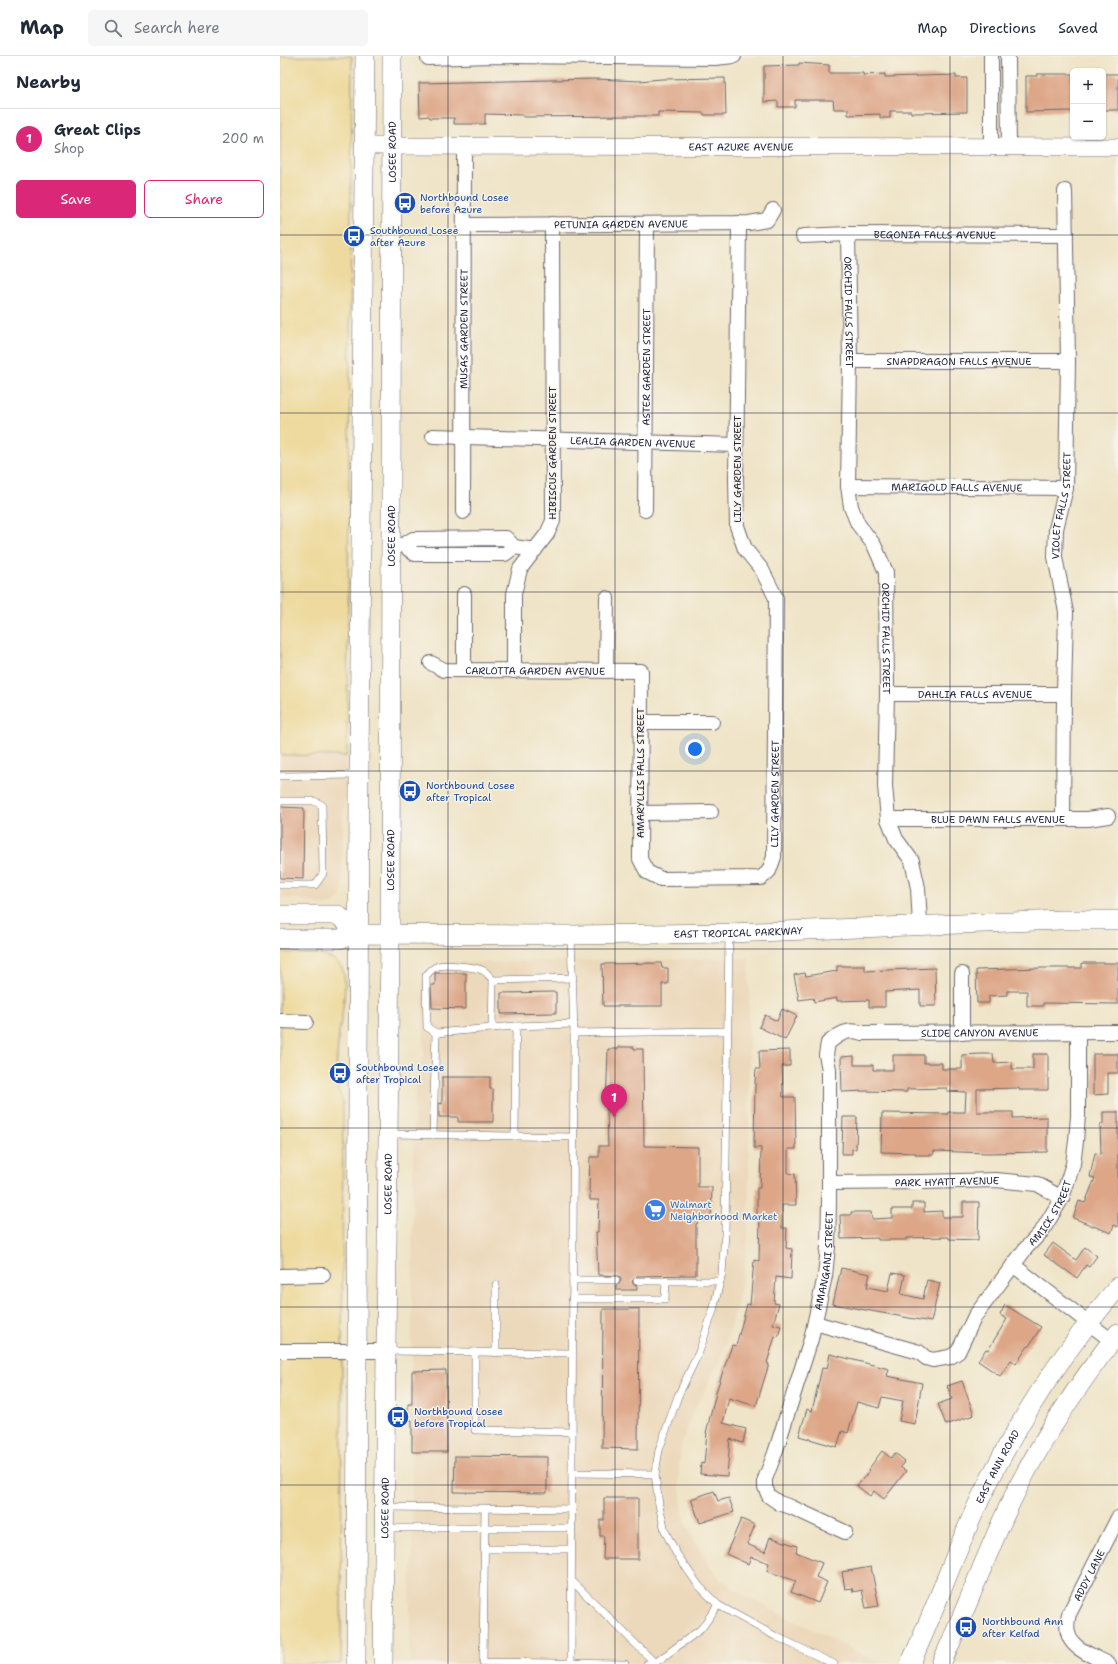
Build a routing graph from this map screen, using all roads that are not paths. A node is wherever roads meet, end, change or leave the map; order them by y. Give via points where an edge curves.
1 (365, 56) edge
2 (392, 56) edge
3 (628, 56) edge
4 (734, 56) edge
5 (990, 56) edge
6 (1008, 56) edge
7 (428, 58) dead end
8 (364, 146) junction
9 (391, 146) junction
10 (464, 147) junction
11 (991, 147) junction
12 (1009, 147) junction
13 (1118, 147) edge
14 (1065, 191) dead end
15 (773, 210) dead end
16 (739, 223) junction
17 (552, 224) junction
18 (648, 224) junction
19 (464, 225) junction
20 (848, 234) junction
21 (1066, 235) junction
22 (803, 236) dead end
23 (850, 361) junction
24 (1068, 361) junction
25 (433, 436) dead end
26 (463, 437) junction
27 (553, 440) junction
28 (645, 442) junction
29 (736, 444) junction
30 (848, 486) junction
31 (1066, 488) junction
32 (645, 510) dead end
33 (463, 512) dead end
34 (397, 546) junction
35 (535, 550) junction
36 (464, 594) dead end
37 (606, 598) dead end
38 (431, 663) dead end
39 (464, 670) junction
40 (514, 670) junction
41 (606, 671) junction
42 (641, 671) joint
43 (887, 694) junction
44 (1064, 694) junction
45 (640, 722) junction
46 (712, 722) dead end
47 (359, 774) junction
48 (280, 776) edge
49 (280, 801) edge
50 (640, 812) junction
51 (711, 812) dead end
52 (1108, 816) dead end
53 (1063, 818) junction
54 (888, 819) junction
55 (647, 872) joint
56 (280, 885) edge
57 (280, 916) edge
58 (1118, 920) edge
59 (920, 925) junction
60 (729, 933) junction
61 (359, 934) junction
62 (390, 934) junction
63 (571, 935) junction
64 (280, 939) edge
65 (962, 974) dead end
66 (572, 978) junction
67 (493, 980) junction
68 (280, 1021) edge
69 (306, 1022) dead end
70 (574, 1024) junction
71 (516, 1026) junction
72 (492, 1028) junction
73 (727, 1031) junction
74 (841, 1032) joint
75 (1078, 1032) junction
76 (1118, 1032) edge
77 (436, 1033) junction
78 (574, 1033) junction
79 (962, 1033) junction
80 (388, 1134) junction
81 (433, 1136) junction
82 (515, 1136) junction
83 (573, 1137) junction
84 (829, 1183) junction
85 (1062, 1198) junction
86 (1013, 1265) junction
87 (323, 1275) dead end
88 (280, 1276) edge
89 (572, 1280) junction
90 (616, 1280) dead end
91 (637, 1281) dead end
92 (666, 1281) junction
93 (720, 1282) junction
94 (496, 1285) dead end
95 (1118, 1287) edge
96 (572, 1299) junction
97 (815, 1323) junction
98 (1089, 1324) junction
99 (1115, 1337) edge
100 (280, 1351) edge
101 (356, 1351) junction
102 (385, 1351) junction
103 (475, 1352) junction
104 (496, 1353) junction
105 (572, 1353) junction
106 (572, 1432) junction
107 (572, 1473) junction
108 (655, 1474) junction
109 (384, 1508) junction
110 (485, 1509) junction
111 (571, 1509) junction
112 (1118, 1518) edge
113 (384, 1528) junction
114 (485, 1528) junction
115 (571, 1528) junction
116 (845, 1532) dead end
117 (485, 1549) junction
118 (571, 1549) junction
119 (571, 1580) junction
120 (718, 1605) junction
121 (822, 1662) edge
122 (356, 1664) edge
123 (383, 1664) edge
124 (571, 1664) edge
125 (625, 1664) edge
126 (647, 1664) edge
127 (655, 1664) edge
128 (834, 1664) edge
129 (910, 1664) edge
130 (941, 1664) edge
131 (1109, 1664) edge

1 - 8 main road
2 - 9 main road, LOSEE ROAD
3 - 4 street
3 - 7 street
5 - 11 street
6 - 12 street
8 - 9 street, EAST AZURE AVENUE
8 - 47 main road
9 - 10 street, EAST AZURE AVENUE
9 - 34 main road, LOSEE ROAD
10 - 11 street, EAST AZURE AVENUE
10 - 19 street, MUSAS GARDEN STREET
11 - 12 street, EAST AZURE AVENUE
12 - 13 street, EAST AZURE AVENUE
14 - 21 street, VIOLET FALLS STREET
15 - 16 street, PETUNIA GARDEN AVENUE via 767,220
16 - 18 street, PETUNIA GARDEN AVENUE
16 - 29 street, LILY GARDEN STREET
17 - 18 street, PETUNIA GARDEN AVENUE
17 - 19 street, PETUNIA GARDEN AVENUE
17 - 27 street, HIBISCUS GARDEN STREET
18 - 28 street, ASTER GARDEN STREET
19 - 26 street, MUSAS GARDEN STREET
20 - 21 street, BEGONIA FALLS AVENUE
20 - 22 street, BEGONIA FALLS AVENUE
20 - 23 street, ORCHID FALLS STREET
21 - 24 street, VIOLET FALLS STREET
23 - 24 street, SNAPDRAGON FALLS AVENUE
23 - 30 street, ORCHID FALLS STREET
24 - 31 street, VIOLET FALLS STREET
25 - 26 street, LEALIA GARDEN AVENUE
26 - 27 street, LEALIA GARDEN AVENUE
26 - 33 street, MUSAS GARDEN STREET
27 - 28 street, LEALIA GARDEN AVENUE
27 - 35 street, HIBISCUS GARDEN STREET via 553,521
28 - 29 street, LEALIA GARDEN AVENUE
28 - 32 street, ASTER GARDEN STREET
29 - 55 street, LILY GARDEN STREET via 737,526 745,549 762,570 776,598 774,857 769,871 761,878 661,878
30 - 31 street, MARIGOLD FALLS AVENUE
30 - 43 street, ORCHID FALLS STREET via 851,507 858,524 874,545 886,572
31 - 44 street, VIOLET FALLS STREET via 1056,529 1055,557 1066,612
34 - 35 street via 413,539 506,538 514,548
34 - 62 main road, LOSEE ROAD
35 - 40 street, HIBISCUS GARDEN STREET via 520,569 514,594
36 - 39 street
37 - 41 street
38 - 39 street, CARLOTTA GARDEN AVENUE via 444,670
39 - 40 street, CARLOTTA GARDEN AVENUE
40 - 41 street, CARLOTTA GARDEN AVENUE
41 - 42 street, CARLOTTA GARDEN AVENUE
42 - 45 street, AMARYLLIS FALLS STREET
43 - 44 street, DAHLIA FALLS AVENUE
43 - 54 street, ORCHID FALLS STREET via 885,786
44 - 53 street, VIOLET FALLS STREET
45 - 46 street
45 - 50 street, AMARYLLIS FALLS STREET
47 - 48 lane
47 - 61 main road
49 - 56 lane via 314,801 322,805 323,874 315,885
50 - 51 street
50 - 55 street, AMARYLLIS FALLS STREET via 640,859
52 - 53 street, BLUE DAWN FALLS AVENUE via 1088,819
53 - 54 street, BLUE DAWN FALLS AVENUE
54 - 59 street, ORCHID FALLS STREET via 896,839 912,861 918,888
57 - 61 main road via 338,915
58 - 59 main road, EAST TROPICAL PARKWAY
59 - 60 main road, EAST TROPICAL PARKWAY
60 - 63 main road, EAST TROPICAL PARKWAY
60 - 73 lane
61 - 62 main road, EAST TROPICAL PARKWAY
61 - 64 main road, EAST TROPICAL PARKWAY via 339,939
61 - 101 main road
62 - 63 main road, EAST TROPICAL PARKWAY
62 - 80 main road, LOSEE ROAD
63 - 66 lane
65 - 79 street
66 - 67 lane
66 - 70 lane
67 - 72 lane
67 - 77 lane via 484,971 475,969 443,965 430,970 426,976 427,1028
68 - 69 street
70 - 71 lane
70 - 78 lane
71 - 72 lane
71 - 82 lane
72 - 77 lane
73 - 78 lane
73 - 93 lane via 725,1234
74 - 79 street, SLIDE CANYON AVENUE
74 - 84 street, AMANGANI STREET via 828,1043 826,1055 829,1070
75 - 76 street, SLIDE CANYON AVENUE
75 - 79 street, SLIDE CANYON AVENUE
75 - 85 street, AMICK STREET via 1076,1141 1073,1164
77 - 81 lane
78 - 83 lane
80 - 81 lane
80 - 102 main road, LOSEE ROAD
81 - 82 lane
82 - 83 lane
83 - 89 lane
84 - 85 street, PARK HYATT AVENUE via 996,1180 1037,1184
84 - 97 street, AMANGANI STREET via 828,1247
85 - 86 street, AMICK STREET via 1042,1231
86 - 97 street, AMICK STREET via 975,1316 958,1352 941,1359 933,1360 919,1352
86 - 98 street
87 - 88 street
89 - 90 lane
89 - 96 lane
91 - 92 lane
92 - 93 lane
92 - 96 lane via 665,1299
93 - 108 lane via 699,1352 678,1396 661,1443
94 - 104 lane
95 - 98 main road, EAST ANN ROAD
96 - 105 lane
97 - 116 street, AMANGANI STREET via 768,1469 765,1487 769,1496 779,1503
98 - 99 street
98 - 129 main road, EAST ANN ROAD via 1044,1387 992,1475
99 - 130 main road via 1068,1404 1032,1462 980,1570
100 - 101 street
101 - 102 street
101 - 122 main road
102 - 103 lane
102 - 109 main road, LOSEE ROAD
103 - 104 lane
103 - 106 lane via 475,1430
104 - 105 lane
105 - 106 lane
106 - 107 lane
107 - 108 lane
107 - 111 lane
108 - 120 lane via 665,1531 676,1553 699,1586
109 - 110 lane
109 - 113 main road, LOSEE ROAD
110 - 111 lane
110 - 114 lane
111 - 115 lane
112 - 131 street, ADDY LANE via 1069,1614 1066,1625 1072,1643 1079,1650
113 - 114 lane
113 - 123 main road, LOSEE ROAD
114 - 115 lane
114 - 117 lane
115 - 118 lane
117 - 118 lane
117 - 124 lane via 483,1662
118 - 119 lane
119 - 124 lane
119 - 127 lane
120 - 121 lane
120 - 127 lane via 701,1629
121 - 128 lane
124 - 125 lane
126 - 127 lane

